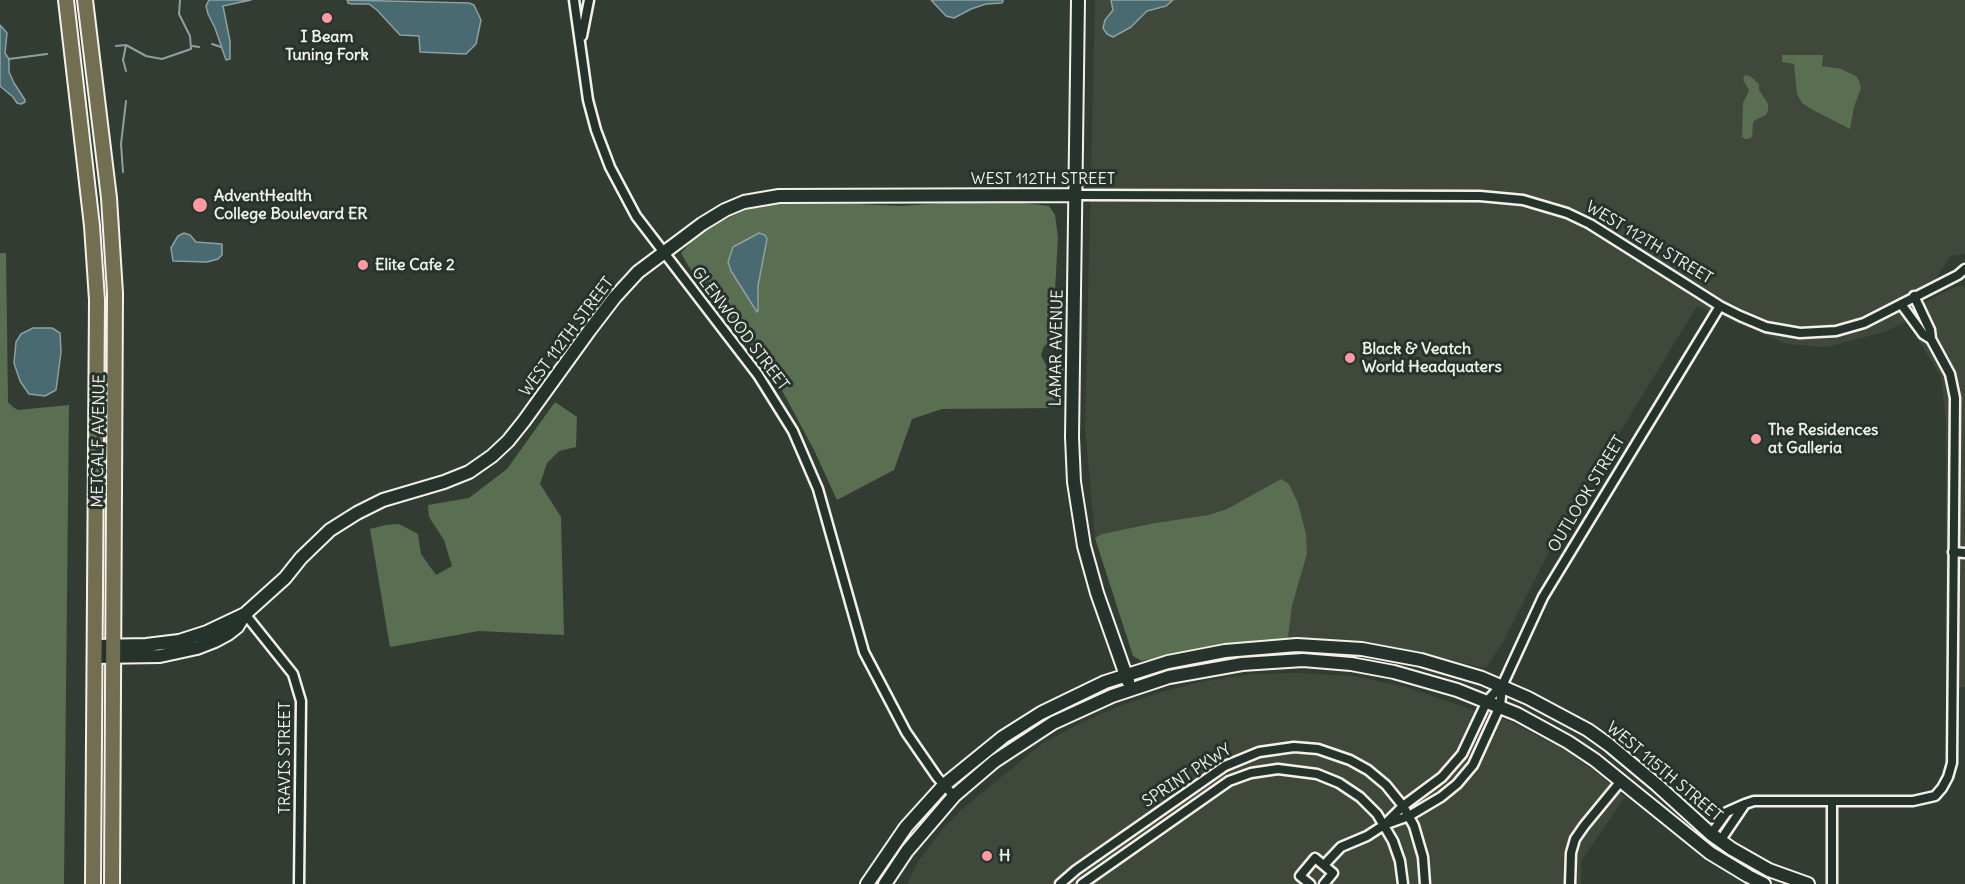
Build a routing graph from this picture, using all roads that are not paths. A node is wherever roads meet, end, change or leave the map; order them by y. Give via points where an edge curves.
1 (66, 0) edge
2 (85, 0) edge
3 (574, 0) edge
4 (589, 0) edge
5 (1078, 0) edge
6 (581, 42) junction
7 (1076, 195) junction
8 (664, 253) junction
9 (1963, 273) edge
10 (1914, 296) junction
11 (1901, 304) junction
12 (1720, 306) junction
13 (1931, 339) junction
14 (1953, 539) junction
15 (1965, 539) edge
16 (1953, 552) junction
17 (1965, 553) edge
18 (245, 614) junction
19 (95, 652) junction
20 (114, 652) junction
21 (1126, 675) junction
22 (1502, 686) junction
23 (1130, 689) junction
24 (1487, 701) junction
25 (1500, 706) junction
26 (1622, 781) junction
27 (944, 785) junction
28 (954, 796) junction
29 (1832, 801) junction
30 (1403, 806) junction
31 (1409, 816) junction
32 (1384, 825) junction
33 (1715, 837) junction
34 (1324, 865) junction
35 (93, 884) edge
36 (112, 884) edge
37 (299, 884) edge
38 (867, 884) edge
39 (885, 884) edge
40 (1060, 884) edge
41 (1082, 884) edge
42 (1310, 884) edge
43 (1324, 884) edge
44 (1403, 884) edge
45 (1425, 884) edge
46 (1570, 884) edge
47 (1764, 884) edge
48 (1808, 884) edge
49 (1832, 884) edge

1 - 19 main road, METCALF AVENUE via 96,288
2 - 20 main road, METCALF AVENUE via 109,198 115,293
3 - 6 street, GLENWOOD STREET
4 - 6 street, GLENWOOD STREET
5 - 7 street, LAMAR AVENUE
6 - 8 street, GLENWOOD STREET via 588,100 603,151 625,197
7 - 8 street, WEST 112TH STREET via 765,198 725,210
7 - 12 street, WEST 112TH STREET via 1480,196 1522,200 1590,224
7 - 21 street, LAMAR AVENUE via 1072,437 1075,493 1090,571
8 - 18 street, WEST 112TH STREET via 638,272 615,297 525,421 492,456 469,472 383,500 330,530
8 - 27 street, GLENWOOD STREET via 758,375 793,431 818,489 864,652 906,732
9 - 10 street, WEST 112TH STREET
10 - 11 street, WEST 112TH STREET
10 - 13 street
11 - 12 street, WEST 112TH STREET via 1855,326 1800,333 1766,327
11 - 13 street
12 - 22 street, OUTLOOK STREET via 1548,588
13 - 14 street via 1950,374 1955,398
14 - 15 street
14 - 16 street
16 - 17 street
16 - 29 street via 1952,763 1948,777 1935,796 1926,799
18 - 20 street, WEST 112TH STREET via 228,634 197,648 160,656
18 - 37 street, TRAVIS STREET via 292,674 301,701
19 - 20 street, WEST 112TH STREET
19 - 35 main road, METCALF AVENUE
20 - 36 main road, METCALF AVENUE
21 - 22 street, WEST 115TH STREET via 1225,651 1324,646 1422,660
21 - 23 street, LAMAR AVENUE
21 - 27 street, WEST 115TH STREET via 1024,723 984,750
22 - 24 street
22 - 25 street, OUTLOOK STREET
22 - 33 street, WEST 115TH STREET via 1602,740
23 - 24 street, WEST 115TH STREET via 1223,666 1304,660 1394,672
23 - 28 street, WEST 115TH STREET via 1034,735
24 - 25 street, WEST 115TH STREET
24 - 30 street via 1457,760 1437,782
25 - 26 street, WEST 115TH STREET via 1568,742
25 - 31 street via 1466,775 1441,797
26 - 46 street via 1575,839
26 - 47 street, WEST 115TH STREET via 1710,853
27 - 28 street, GLENWOOD STREET
27 - 38 street, WEST 115TH STREET via 906,827
28 - 39 street, WEST 115TH STREET via 907,851
29 - 33 street via 1754,801 1745,804
29 - 49 street
30 - 31 street, SPRINT PKWY
30 - 32 street
30 - 40 street, SPRINT PKWY via 1378,778 1339,756 1294,747 1259,752 1225,766
31 - 32 street
31 - 45 street, SPRINT PKWY via 1421,846
32 - 34 street via 1341,847
32 - 41 street, SPRINT PKWY via 1360,797 1328,778 1304,771 1264,770 1218,788
32 - 44 street, SPRINT PKWY via 1397,852
33 - 48 street, WEST 115TH STREET via 1769,870
34 - 42 street via 1314,858 1300,876
34 - 43 street via 1333,873

